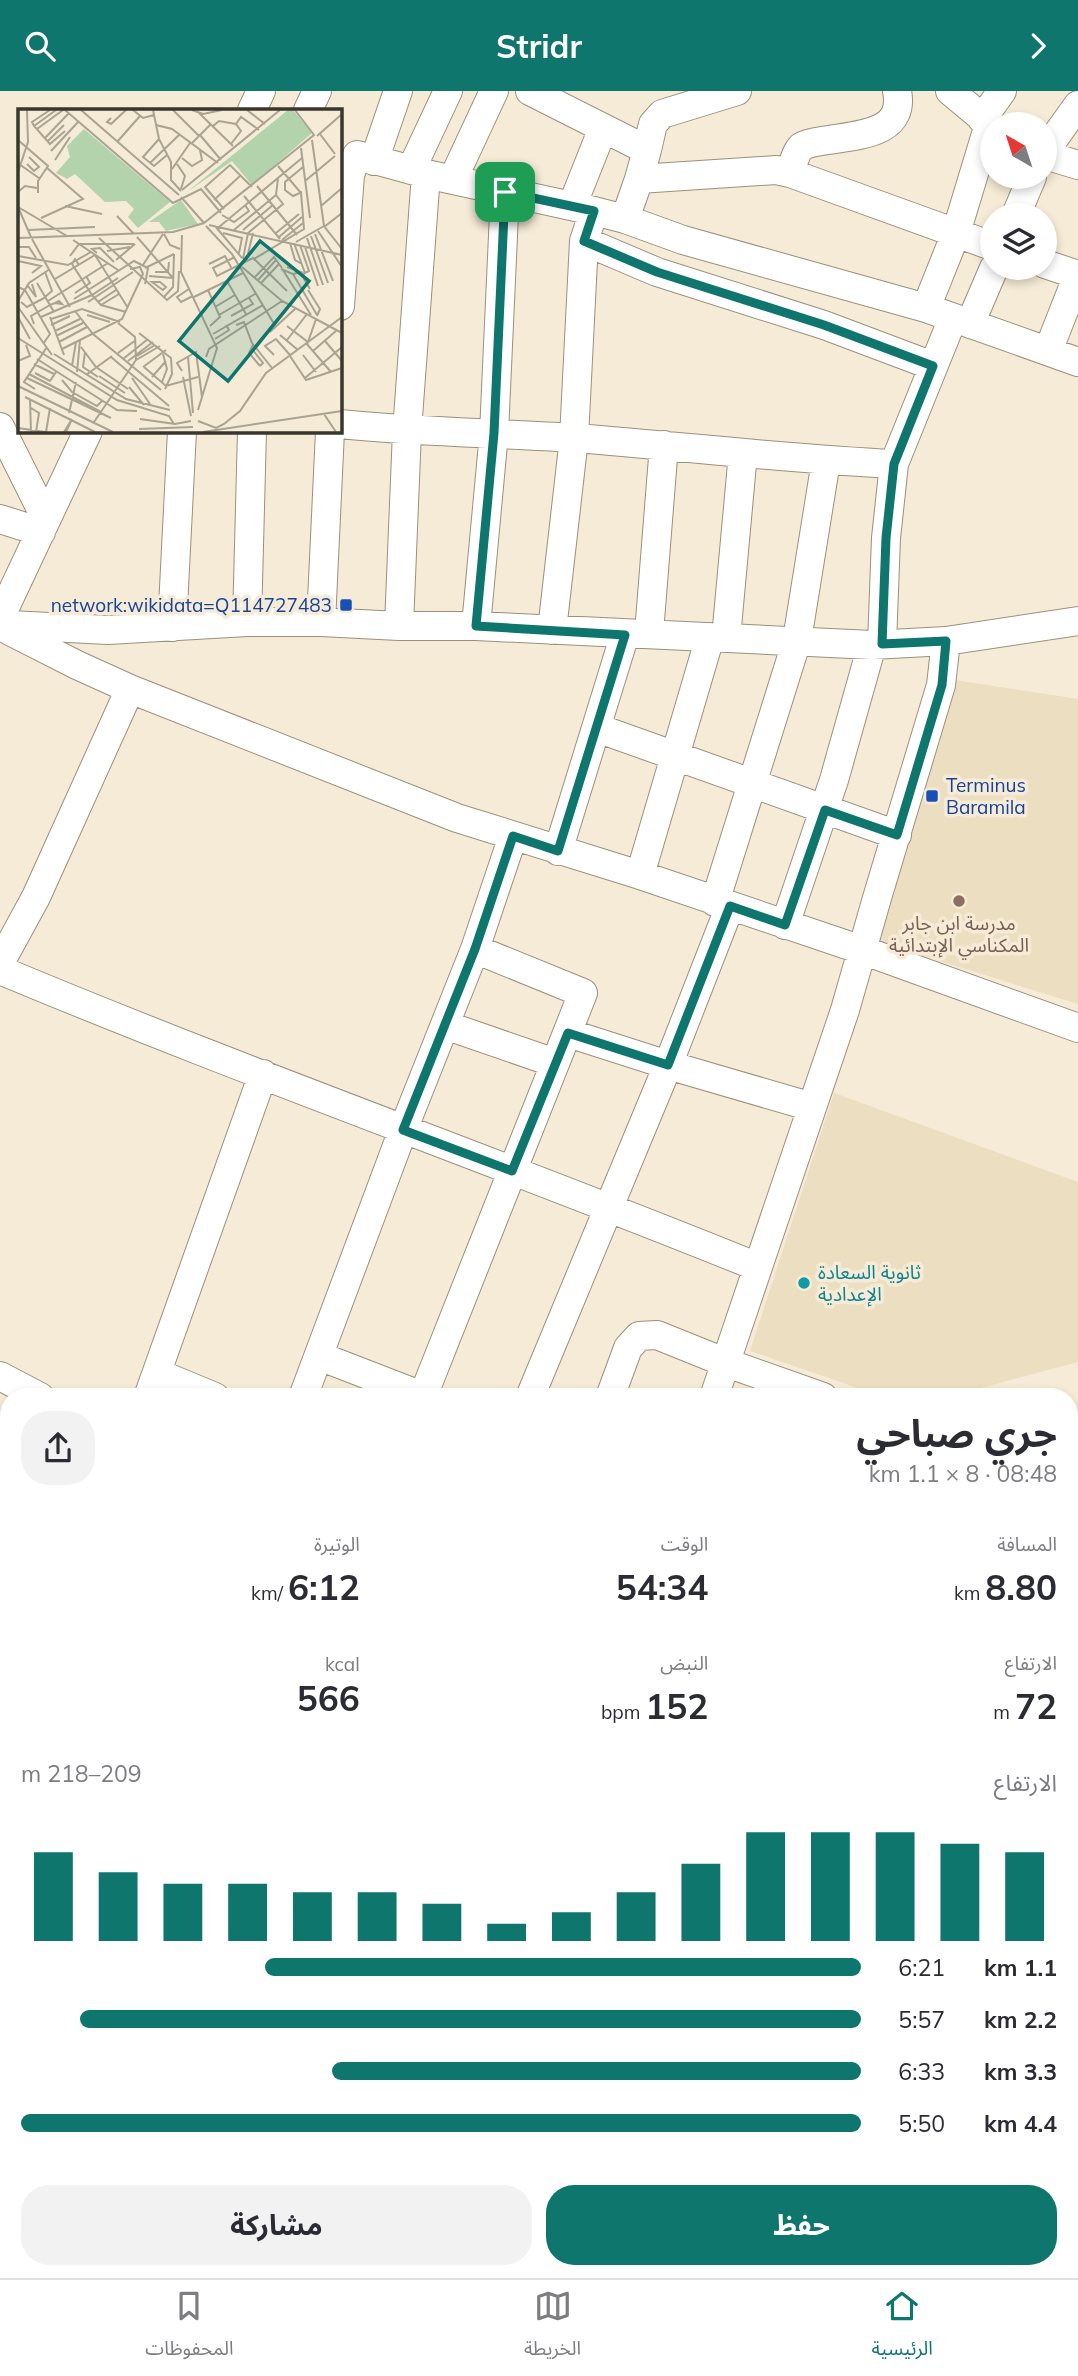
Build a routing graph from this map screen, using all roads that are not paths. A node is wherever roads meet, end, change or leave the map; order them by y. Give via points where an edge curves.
1 (261, 91) edge
2 (317, 91) edge
3 (398, 91) edge
4 (448, 91) edge
5 (494, 91) edge
6 (530, 91) edge
7 (737, 91) edge
8 (897, 91) edge
9 (950, 91) edge
10 (1002, 91) edge
11 (1078, 105) edge
12 (252, 109) edge
13 (308, 109) edge
14 (993, 112) edge
15 (980, 116) edge
16 (603, 128) junction
17 (1057, 136) edge
18 (647, 150) junction
19 (980, 150) edge
20 (357, 155) edge
21 (1057, 157) edge
22 (1078, 165) edge
23 (790, 173) junction
24 (430, 174) junction
25 (639, 179) junction
26 (505, 192) junction
27 (583, 209) junction
28 (625, 219) junction
29 (956, 233) junction
30 (584, 241) junction
31 (980, 242) edge
32 (1057, 268) edge
33 (1078, 275) edge
34 (987, 280) edge
35 (341, 293) edge
36 (926, 309) junction
37 (961, 321) junction
38 (1048, 351) junction
39 (1078, 362) edge
40 (933, 366) junction
41 (341, 424) edge
42 (0, 426) edge
43 (407, 431) junction
44 (88, 432) edge
45 (183, 432) edge
46 (252, 432) edge
47 (330, 432) edge
48 (494, 433) junction
49 (574, 438) junction
50 (664, 445) junction
51 (743, 453) junction
52 (826, 461) junction
53 (894, 464) junction
54 (0, 519) edge
55 (43, 525) junction
56 (0, 618) edge
57 (1078, 621) edge
58 (247, 622) junction
59 (321, 622) junction
60 (0, 625) edge
61 (399, 626) junction
62 (476, 626) junction
63 (172, 628) junction
64 (552, 630) junction
65 (637, 634) junction
66 (718, 637) junction
67 (797, 640) junction
68 (946, 641) junction
69 (877, 644) junction
70 (130, 689) junction
71 (597, 728) junction
72 (677, 757) junction
73 (753, 783) junction
74 (825, 810) junction
75 (897, 835) junction
76 (513, 836) junction
77 (558, 851) junction
78 (640, 875) junction
79 (722, 904) junction
80 (785, 925) junction
81 (475, 949) junction
82 (862, 950) junction
83 (0, 963) edge
84 (0, 970) edge
85 (444, 1025) junction
86 (1078, 1028) edge
87 (568, 1033) junction
88 (555, 1063) junction
89 (668, 1065) junction
90 (263, 1074) junction
91 (812, 1107) junction
92 (403, 1130) junction
93 (512, 1171) junction
94 (610, 1206) junction
95 (758, 1267) junction
96 (319, 1356) junction
97 (724, 1362) junction
98 (0, 1376) edge
99 (152, 1385) edge
100 (23, 1388) edge
101 (307, 1388) edge
102 (384, 1388) edge
103 (427, 1388) edge
104 (534, 1388) edge
105 (613, 1388) edge
106 (717, 1388) edge
107 (798, 1388) edge

1 - 12 street
2 - 13 street
3 - 20 street
4 - 24 street
5 - 24 street
6 - 16 street
7 - 18 street via 663,114 653,124
8 - 23 street via 898,110 890,123 870,132 807,144 797,152
9 - 15 street
10 - 14 street
11 - 17 street
16 - 18 street
16 - 27 street
18 - 25 street
19 - 29 street
20 - 24 street
20 - 35 street via 350,175
21 - 22 street
23 - 25 street via 776,170
23 - 29 street
24 - 26 street
24 - 43 street
25 - 28 street
26 - 27 street
26 - 48 street
27 - 28 street
27 - 30 street
28 - 36 street via 683,240
29 - 31 street
29 - 36 street
30 - 40 street via 657,272 824,325
30 - 49 street
32 - 33 street
33 - 38 street
34 - 37 street
36 - 37 street
37 - 38 street
37 - 40 street
38 - 39 street
40 - 53 street
41 - 43 street
42 - 55 street
43 - 48 street
43 - 61 street
44 - 55 street
45 - 63 street
46 - 58 street
47 - 59 street
48 - 49 street
48 - 62 street
49 - 50 street
49 - 64 street
50 - 51 street
50 - 65 street
51 - 52 street
51 - 66 street
52 - 53 street
52 - 67 street
53 - 69 street
54 - 55 street
55 - 56 street
57 - 68 street
58 - 59 street
58 - 63 street
59 - 61 street
60 - 63 street
60 - 70 street
61 - 62 street
62 - 64 street
64 - 65 street
65 - 66 street
65 - 71 street
66 - 67 street
66 - 72 street
67 - 69 street
67 - 73 street
68 - 69 street
68 - 75 street via 942,685
69 - 74 street
70 - 76 street
70 - 83 street via 36,897
71 - 72 street
71 - 77 street
72 - 73 street
72 - 78 street
73 - 74 street
73 - 79 street
74 - 75 street
74 - 80 street
75 - 82 street
76 - 77 street
76 - 81 street
77 - 78 street
78 - 79 street
79 - 80 street
79 - 89 street
80 - 82 street
81 - 85 street
81 - 87 street via 583,993
82 - 86 street
82 - 91 street
84 - 90 street
85 - 88 street
85 - 92 street
87 - 88 street
87 - 89 street
88 - 93 street
89 - 91 street
89 - 94 street
90 - 92 street
90 - 99 street
91 - 95 street
92 - 93 street
92 - 96 street
93 - 94 street
93 - 103 street
94 - 95 street
94 - 104 street
95 - 97 street
96 - 101 street
96 - 102 street
97 - 105 street via 657,1335 639,1336 628,1348
97 - 106 street
97 - 107 street
98 - 100 street

